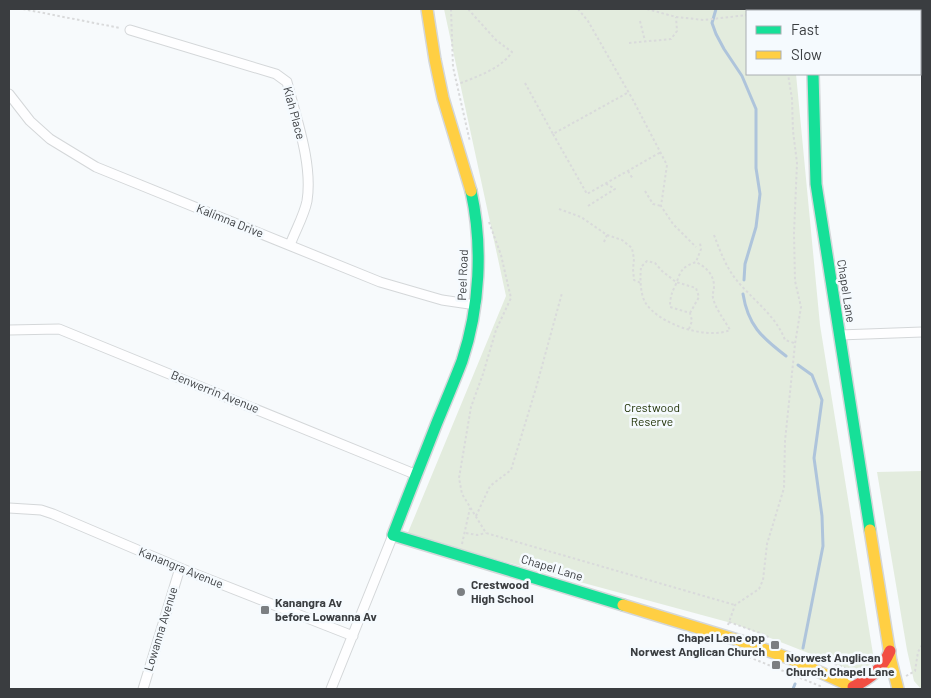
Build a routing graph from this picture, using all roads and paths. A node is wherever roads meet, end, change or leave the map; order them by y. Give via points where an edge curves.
1 (23, 9) edge
2 (427, 9) edge
3 (451, 9) edge
4 (468, 9) edge
5 (578, 9) edge
6 (647, 9) edge
7 (746, 16) edge
8 (676, 18) junction
9 (640, 21) dead end
10 (130, 30) joint
11 (645, 42) junction
12 (629, 43) dead end
13 (788, 75) edge
14 (813, 75) edge
15 (525, 83) dead end
16 (456, 85) junction
17 (629, 92) junction
18 (9, 94) edge
19 (553, 134) junction
20 (470, 144) dead end
21 (660, 152) junction
22 (628, 170) junction
23 (633, 179) dead end
24 (605, 183) junction
25 (645, 191) dead end
26 (588, 206) dead end
27 (661, 206) junction
28 (559, 209) dead end
29 (487, 217) dead end
30 (606, 235) junction
31 (714, 235) dead end
32 (604, 242) dead end
33 (700, 243) dead end
34 (290, 245) junction
35 (696, 248) dead end
36 (696, 262) junction
37 (676, 282) junction
38 (641, 283) junction
39 (562, 293) dead end
40 (476, 305) junction
41 (690, 313) junction
42 (688, 329) junction
43 (9, 330) edge
44 (922, 332) edge
45 (839, 335) junction
46 (795, 344) junction
47 (417, 475) junction
48 (9, 508) edge
49 (470, 508) junction
50 (476, 516) junction
51 (465, 533) junction
52 (486, 533) junction
53 (393, 535) junction
54 (462, 548) dead end
55 (180, 568) junction
56 (735, 605) junction
57 (729, 622) junction
58 (725, 635) junction
59 (353, 636) junction
60 (772, 639) dead end
61 (922, 644) edge
62 (890, 651) junction
63 (745, 656) dead end
64 (815, 656) dead end
65 (872, 678) junction
66 (897, 685) edge
67 (855, 688) edge
68 (143, 689) edge
69 (331, 689) edge
70 (819, 689) edge

1 - 10 path
2 - 40 street, Peel Road via 436,71 470,187 476,219
3 - 16 path
4 - 16 path via 496,40 512,52 494,68
5 - 17 path
6 - 8 path
7 - 8 path via 706,20
8 - 11 path via 678,31 671,39
9 - 11 path
10 - 34 street, Kiah Place via 276,74 287,82 308,166 309,185 306,204
11 - 12 path
13 - 46 path via 797,163 795,281 801,307
14 - 45 street, Chapel Lane via 816,184
15 - 19 path
16 - 20 path
17 - 19 path
17 - 21 path
18 - 34 street, Kalimna Drive via 50,139 96,167
19 - 24 path via 587,194
21 - 22 path
21 - 27 path via 667,165
22 - 23 path
22 - 24 path
24 - 26 path via 615,189
25 - 27 path via 653,204
27 - 35 path
28 - 30 path via 581,217
29 - 49 path via 502,255 511,298 496,330 467,426 460,478 462,494
30 - 32 path
30 - 38 path via 622,240 632,248 634,280
31 - 46 path via 733,275 773,320 785,340
33 - 36 path
34 - 40 street, Kalimna Drive via 403,290
36 - 37 path via 686,266 678,274
36 - 42 path via 711,274 712,296 730,330 721,334
37 - 38 path via 655,263 647,262 641,266
37 - 41 path via 670,306
37 - 41 path via 696,288 699,297
38 - 42 path via 644,300 653,312
39 - 50 path via 512,470 490,486
40 - 47 street, Peel Road via 462,360
41 - 42 path via 692,321
43 - 47 street, Benwerrin Avenue via 59,329
44 - 45 street
45 - 62 street, Chapel Lane
46 - 56 path via 785,440 784,488 767,544 764,580 759,589
47 - 53 street, Peel Road
48 - 55 street, Kanangra Avenue via 53,514
49 - 50 path
49 - 51 path
50 - 52 path
51 - 52 path
51 - 54 path
52 - 56 path
53 - 58 street, Chapel Lane
53 - 59 street
55 - 59 street, Kanangra Avenue
55 - 68 street, Lowanna Avenue
56 - 57 path
57 - 58 path
57 - 60 path
58 - 67 street, Chapel Lane
59 - 69 street
61 - 66 path via 915,671
62 - 65 street
62 - 66 street, Chapel Lane
63 - 70 path via 820,686
64 - 65 path
65 - 67 street

